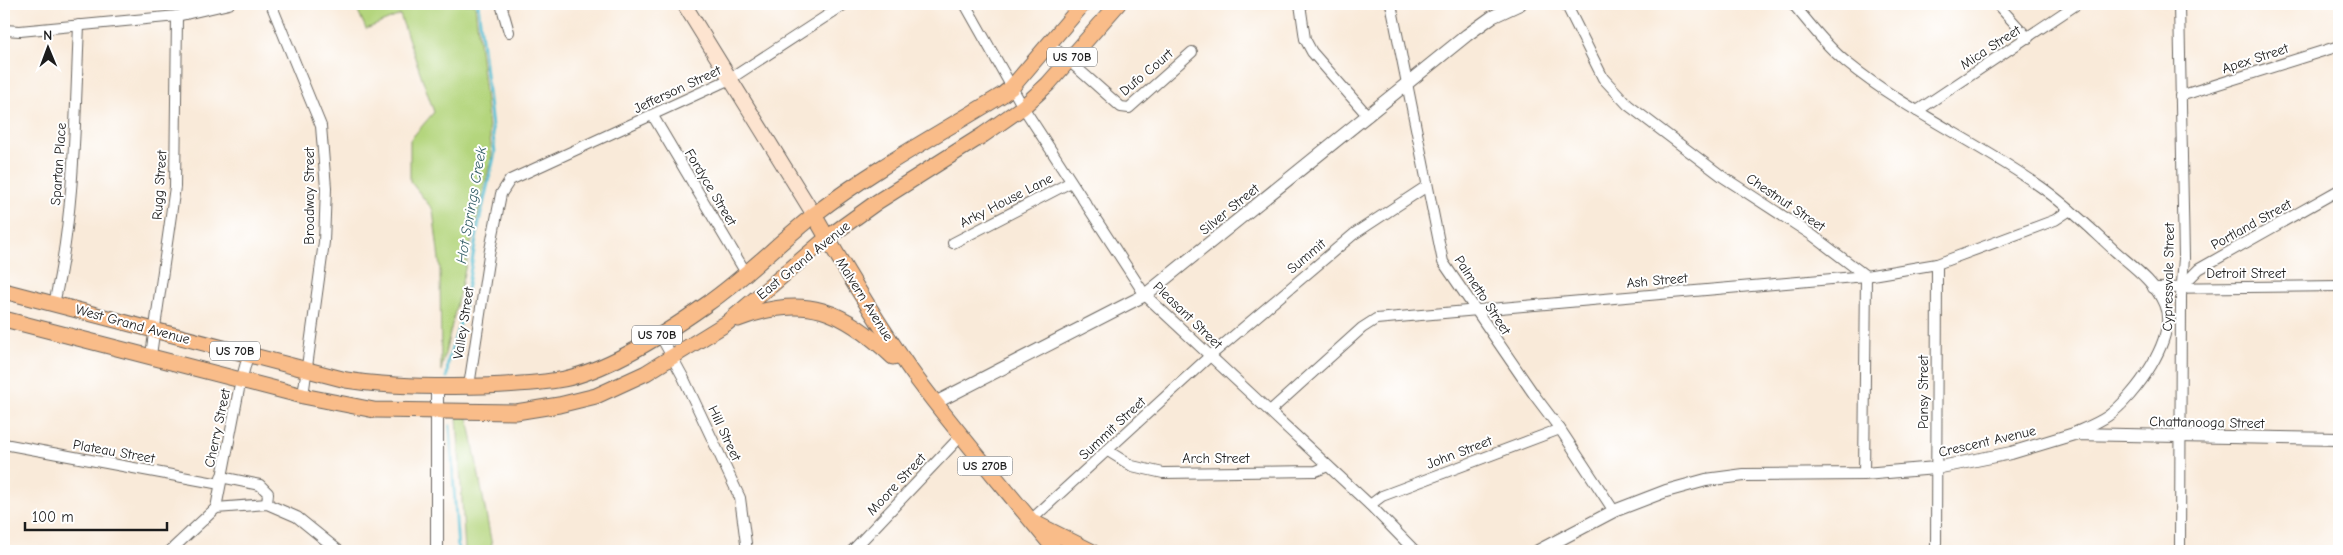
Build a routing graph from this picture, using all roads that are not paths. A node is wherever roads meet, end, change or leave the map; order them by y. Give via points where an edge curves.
1 (229, 4) edge
2 (271, 4) edge
3 (502, 4) edge
4 (684, 4) edge
5 (845, 4) edge
6 (964, 4) edge
7 (1083, 4) edge
8 (1118, 4) edge
9 (1300, 4) edge
10 (1391, 4) edge
11 (1520, 4) edge
12 (1566, 4) edge
13 (1793, 4) edge
14 (1997, 4) edge
15 (2077, 4) edge
16 (2179, 4) edge
17 (182, 11) edge
18 (79, 25) junction
19 (4, 30) edge
20 (508, 32) dead end
21 (2028, 38) junction
22 (1050, 44) junction
23 (2339, 46) edge
24 (1192, 52) dead end
25 (1068, 62) junction
26 (730, 79) junction
27 (1407, 84) junction
28 (1012, 87) junction
29 (2180, 96) junction
30 (1023, 106) junction
31 (1917, 111) junction
32 (653, 116) junction
33 (1368, 116) junction
34 (510, 180) joint
35 (1071, 182) junction
36 (1427, 186) junction
37 (2339, 190) edge
38 (2070, 210) junction
39 (814, 215) junction
40 (827, 238) junction
41 (952, 243) dead end
42 (1937, 264) junction
43 (746, 273) junction
44 (1866, 276) junction
45 (2339, 286) edge
46 (2181, 287) junction
47 (2153, 288) junction
48 (4, 291) edge
49 (1146, 295) junction
50 (54, 304) junction
51 (1474, 309) junction
52 (4, 318) edge
53 (727, 323) junction
54 (155, 329) junction
55 (660, 333) junction
56 (151, 355) junction
57 (248, 355) junction
58 (1210, 356) junction
59 (673, 357) junction
60 (308, 371) junction
61 (917, 379) junction
62 (241, 380) junction
63 (469, 386) junction
64 (437, 387) junction
65 (303, 396) junction
66 (935, 403) junction
67 (1270, 411) junction
68 (437, 412) junction
69 (1560, 429) junction
70 (2074, 434) junction
71 (961, 436) junction
72 (2180, 438) junction
73 (2339, 439) edge
74 (4, 444) edge
75 (1108, 451) junction
76 (1328, 466) junction
77 (1936, 468) junction
78 (1864, 474) junction
79 (220, 481) junction
80 (267, 504) junction
81 (1370, 505) junction
82 (216, 508) junction
83 (1614, 511) junction
84 (1031, 520) junction
85 (170, 551) edge
86 (340, 551) edge
87 (438, 551) edge
88 (746, 551) edge
89 (852, 551) edge
90 (1056, 551) edge
91 (1091, 551) edge
92 (1415, 551) edge
93 (1538, 551) edge
94 (1936, 551) edge
95 (2180, 551) edge

1 - 17 street
2 - 60 street, Broadway Street via 321,126 324,145 324,242
3 - 20 street
4 - 26 main road, Malvern Avenue
5 - 26 street, Jefferson Street
6 - 28 street, Pleasant Street
7 - 22 main road, East Grand Avenue / US 70B
8 - 25 main road, East Grand Avenue / US 70B
9 - 33 street via 1305,39 1312,52
10 - 27 street, Palmetto Street
11 - 27 street, Silver Street via 1492,17
12 - 44 street, Chestnut Street via 1603,78 1615,93 1723,177 1812,235
13 - 31 street, Crescent Avenue via 1836,54
14 - 21 street
15 - 21 street, Mica Street
16 - 29 street, Cypressvale Street
17 - 18 street
17 - 54 street, Rugg Street via 175,187
18 - 19 street
18 - 50 street, Spartan Place via 68,218
21 - 31 street, Mica Street
22 - 25 street, Dufo Court
22 - 28 main road, East Grand Avenue / US 70B
23 - 29 street, Apex Street
24 - 25 street, Dufo Court via 1129,108 1120,107
25 - 30 main road, East Grand Avenue / US 70B
26 - 32 street, Jefferson Street
26 - 39 main road, Malvern Avenue
27 - 33 street, Silver Street
27 - 36 street, Palmetto Street
28 - 30 street, Pleasant Street
28 - 39 main road, East Grand Avenue / US 70B via 863,180
29 - 46 street, Cypressvale Street via 2184,258
30 - 35 street, Pleasant Street
30 - 40 main road, East Grand Avenue / US 70B via 983,136 877,202
31 - 38 street, Crescent Avenue via 2040,186
32 - 34 street, Jefferson Street
32 - 43 street, Fordyce Street
33 - 49 street, Silver Street
34 - 63 street, Valley Street via 501,194
35 - 41 street, Arky House Lane
35 - 49 street, Pleasant Street
36 - 51 street, Palmetto Street via 1443,262
36 - 58 street, Summit via 1354,234
37 - 46 street, Portland Street via 2199,269
38 - 42 street, Ash Street via 2055,220
38 - 47 street, Crescent Avenue
39 - 40 main road, Malvern Avenue / US 270B
39 - 43 main road, East Grand Avenue / US 70B
40 - 53 main road, East Grand Avenue / US 70B
40 - 61 main road, Malvern Avenue / US 270B
42 - 44 street, Ash Street
42 - 77 street, Pansy Street
43 - 55 main road, East Grand Avenue / US 70B via 708,304
44 - 51 street, Ash Street
44 - 78 street
45 - 46 street, Detroit Street
46 - 47 street, Detroit Street
46 - 72 street, Cypressvale Street
47 - 70 street, Crescent Avenue via 2164,304 2168,324 2165,339 2154,361 2108,416
48 - 50 main road, West Grand Avenue / US 70B
49 - 58 street, Pleasant Street
49 - 66 street, Silver Street
50 - 54 main road, West Grand Avenue / US 70B
51 - 67 street, Ash Street via 1376,319
51 - 69 street, Palmetto Street
52 - 56 main road, West Grand Avenue / US 70B
53 - 59 main road, East Grand Avenue / US 70B
53 - 61 main road, US 270B via 772,308 809,306 851,322
54 - 56 street, Rugg Street
54 - 57 main road, West Grand Avenue / US 70B
55 - 59 street, Hill Street
55 - 63 main road, East Grand Avenue / US 70B via 598,368 565,378
56 - 62 main road, West Grand Avenue / US 70B
57 - 60 main road, West Grand Avenue / US 70B
57 - 62 street, Cherry Street
58 - 67 street, Pleasant Street
58 - 75 street, Summit Street
59 - 68 main road, East Grand Avenue / US 70B via 596,396 559,405 516,412
59 - 88 street, Hill Street via 740,498
60 - 64 main road, West Grand Avenue / US 70B via 370,384
60 - 65 street, Broadway Street
61 - 66 main road, Malvern Avenue / US 270B
62 - 65 main road, West Grand Avenue / US 70B
62 - 79 street, Cherry Street
63 - 64 main road, West Grand Avenue / US 70B
64 - 68 street
65 - 68 main road, West Grand Avenue / US 70B via 374,410
66 - 71 main road, Malvern Avenue / US 270B
67 - 76 street, Pleasant Street
68 - 87 street
69 - 81 street, John Street via 1382,496
69 - 83 street, Palmetto Street
70 - 72 street, Chattanooga Street
70 - 77 street, Crescent Avenue via 2011,453
71 - 84 main road, Malvern Avenue / US 270B
71 - 89 street, Moore Street
72 - 73 street, Chattanooga Street
72 - 95 street, Cypressvale Street
74 - 79 street, Plateau Street
75 - 76 street, Arch Street via 1132,466 1163,473 1316,471
75 - 84 street, Summit Street
76 - 81 street, Pleasant Street
77 - 78 street, Crescent Avenue
77 - 94 street, Pansy Street
78 - 83 street, Crescent Avenue via 1744,475 1706,480
79 - 80 street, Plateau Street via 260,485 268,493
79 - 82 street, Cherry Street
80 - 82 street
80 - 86 street via 297,517
81 - 92 street, Pleasant Street
82 - 85 street
83 - 93 street, Crescent Avenue
84 - 90 main road, Malvern Avenue / US 270B
84 - 91 main road

